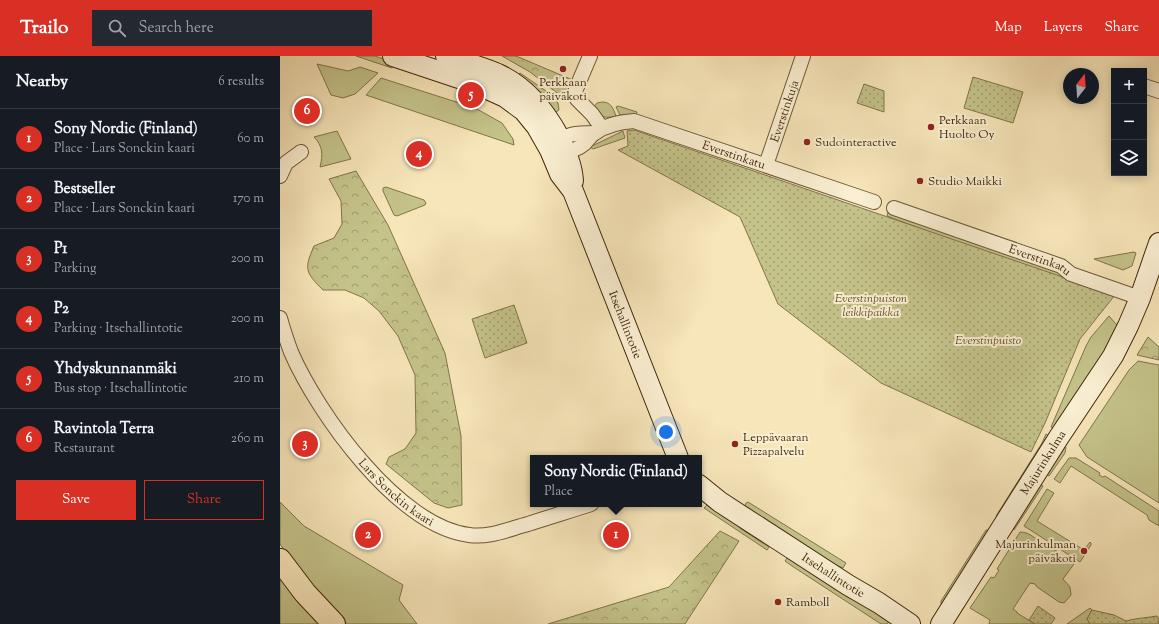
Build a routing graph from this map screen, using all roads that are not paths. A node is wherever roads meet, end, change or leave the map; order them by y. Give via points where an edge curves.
1 (393, 56) edge
2 (446, 56) edge
3 (590, 56) edge
4 (802, 56) edge
5 (1147, 87) edge
6 (1159, 91) edge
7 (598, 131) junction
8 (558, 147) junction
9 (301, 152) dead end
10 (766, 165) junction
11 (280, 176) edge
12 (874, 202) dead end
13 (894, 208) dead end
14 (1159, 243) edge
15 (1140, 298) junction
16 (280, 318) edge
17 (677, 455) edge
18 (702, 487) edge
19 (581, 507) edge
20 (280, 560) edge
21 (334, 624) edge
22 (910, 624) edge
23 (941, 624) edge

1 - 8 main road, Itsehallintotie via 505,97 524,112
2 - 8 main road, Itsehallintotie via 498,74 515,84 538,105 551,122
3 - 7 street via 575,94 592,114
4 - 10 street, Everstinkuja
5 - 6 street
7 - 8 street, Everstinkatu via 583,145
7 - 10 street, Everstinkatu via 621,122 634,121
8 - 17 main road, Itsehallintotie via 572,170 573,191
9 - 11 street via 286,163
10 - 12 street, Everstinkatu
13 - 15 street, Everstinkatu via 1062,266 1071,274
14 - 15 main road, Majurinkulma
15 - 23 main road, Majurinkulma via 1113,356
16 - 19 street, Lars Sonckin kaari via 292,353 310,388 349,446 403,502 434,524 450,531 476,536 498,533
18 - 22 main road, Itsehallintotie via 720,502
20 - 21 highway via 304,593

